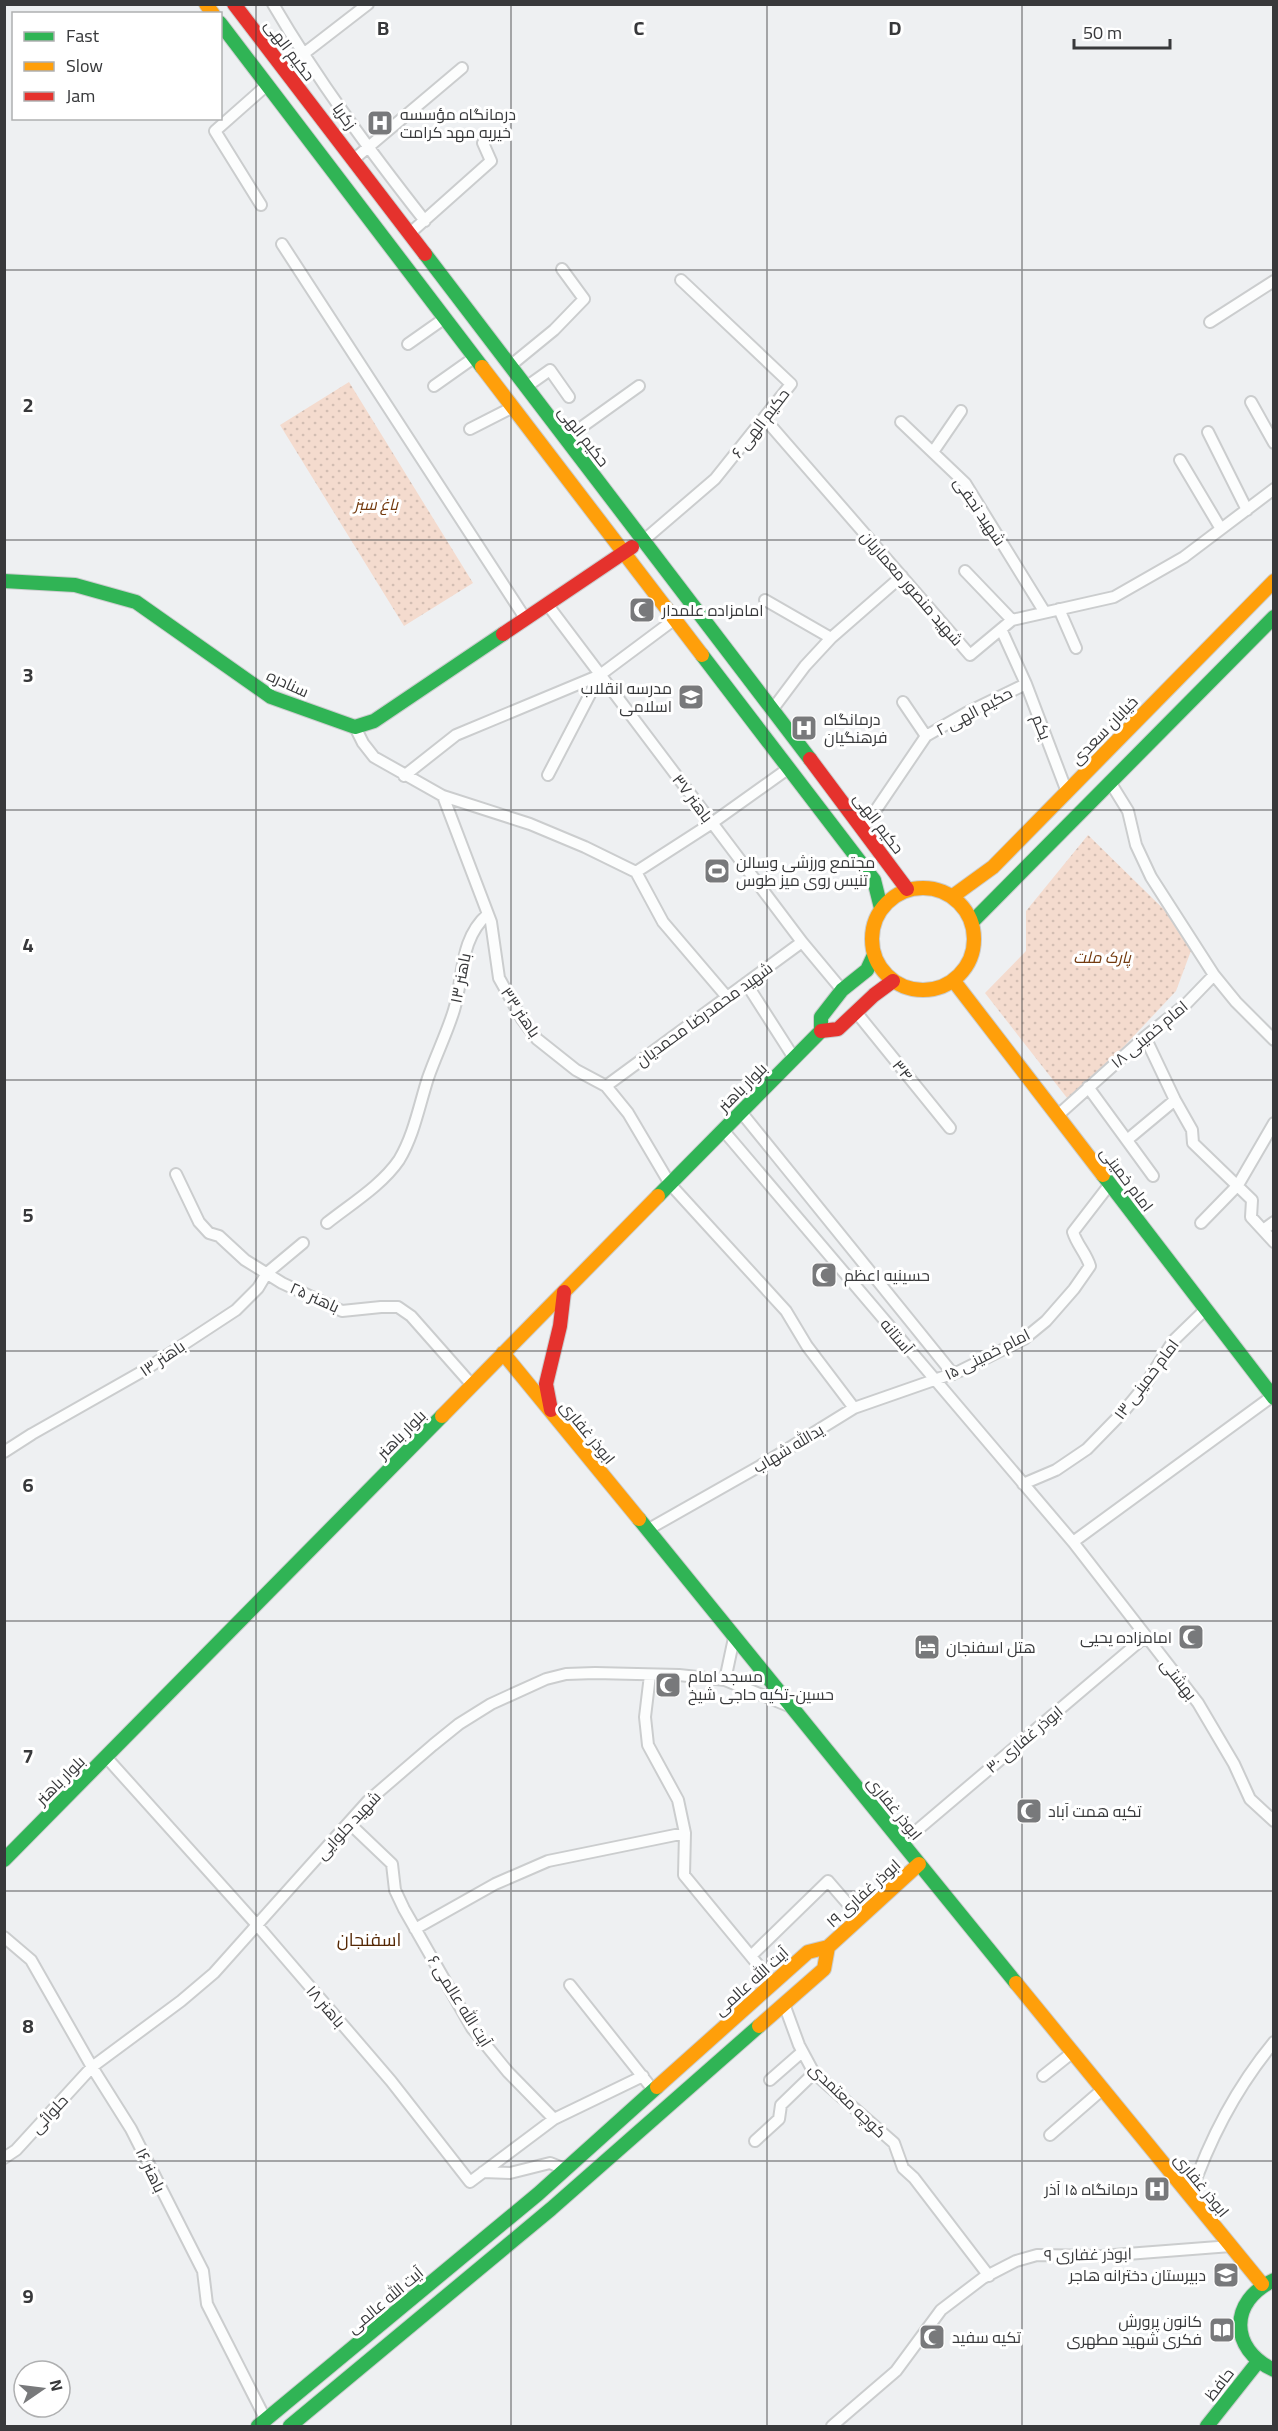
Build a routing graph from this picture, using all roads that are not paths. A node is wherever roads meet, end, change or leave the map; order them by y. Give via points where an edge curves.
1 (234, 4) edge
2 (273, 4) edge
3 (368, 4) edge
4 (222, 26) edge
5 (302, 55) junction
6 (462, 68) dead end
7 (267, 85) junction
8 (483, 143) dead end
9 (367, 147) junction
10 (352, 160) junction
11 (336, 174) junction
12 (261, 205) dead end
13 (425, 221) junction
14 (409, 234) junction
15 (282, 244) dead end
16 (562, 269) dead end
17 (681, 280) dead end
18 (1274, 281) edge
19 (445, 318) junction
20 (1210, 322) dead end
21 (408, 344) dead end
22 (475, 357) junction
23 (510, 366) junction
24 (434, 386) dead end
25 (639, 386) dead end
26 (526, 387) junction
27 (569, 397) dead end
28 (1251, 402) dead end
29 (513, 407) junction
30 (961, 411) dead end
31 (765, 419) junction
32 (901, 422) dead end
33 (470, 429) dead end
34 (1208, 432) dead end
35 (566, 439) junction
36 (1274, 443) edge
37 (933, 452) junction
38 (1180, 459) dead end
39 (1274, 489) edge
40 (1247, 510) junction
41 (1221, 530) junction
42 (644, 540) junction
43 (624, 552) junction
44 (965, 571) dead end
45 (902, 576) junction
46 (4, 581) edge
47 (1274, 581) edge
48 (765, 600) dead end
49 (547, 603) junction
50 (1059, 609) junction
51 (1044, 611) junction
52 (1274, 617) edge
53 (525, 618) junction
54 (675, 619) junction
55 (1012, 620) junction
56 (1001, 629) junction
57 (831, 638) junction
58 (1076, 648) dead end
59 (600, 675) junction
60 (1026, 684) junction
61 (903, 702) dead end
62 (772, 710) junction
63 (355, 727) junction
64 (926, 736) junction
65 (789, 768) junction
66 (404, 776) junction
67 (548, 776) dead end
68 (1110, 782) junction
69 (1067, 792) junction
70 (443, 796) junction
71 (1041, 818) junction
72 (712, 823) junction
73 (863, 829) junction
74 (1059, 834) junction
75 (892, 866) junction
76 (636, 872) junction
77 (874, 880) junction
78 (907, 889) junction
79 (953, 897) junction
80 (881, 908) junction
81 (489, 914) junction
82 (972, 922) junction
83 (802, 942) junction
84 (874, 955) junction
85 (1214, 975) junction
86 (953, 980) junction
87 (893, 981) junction
88 (746, 983) junction
89 (842, 990) junction
90 (727, 997) junction
91 (856, 1012) junction
92 (821, 1031) junction
93 (1145, 1037) junction
94 (1274, 1040) edge
95 (794, 1058) junction
96 (606, 1086) junction
97 (1088, 1087) junction
98 (1175, 1100) junction
99 (741, 1112) junction
100 (1057, 1116) junction
101 (1274, 1123) edge
102 (950, 1128) dead end
103 (723, 1130) junction
104 (1127, 1140) junction
105 (176, 1174) dead end
106 (1153, 1176) dead end
107 (670, 1184) junction
108 (1110, 1184) junction
109 (1238, 1185) junction
110 (1274, 1222) edge
111 (327, 1223) dead end
112 (1201, 1223) dead end
113 (1263, 1230) junction
114 (1274, 1242) edge
115 (303, 1243) dead end
116 (267, 1273) junction
117 (564, 1292) junction
118 (1206, 1310) junction
119 (503, 1353) junction
120 (953, 1374) junction
121 (935, 1380) junction
122 (472, 1385) junction
123 (1273, 1396) edge
124 (854, 1408) junction
125 (551, 1413) junction
126 (4, 1452) edge
127 (1023, 1484) junction
128 (647, 1530) junction
129 (1072, 1542) junction
130 (1146, 1636) junction
131 (735, 1638) junction
132 (650, 1675) junction
133 (725, 1680) junction
134 (790, 1706) junction
135 (106, 1758) junction
136 (1274, 1821) edge
137 (349, 1822) junction
138 (685, 1833) junction
139 (902, 1843) junction
140 (4, 1860) edge
141 (919, 1864) junction
142 (860, 1918) junction
143 (257, 1925) junction
144 (415, 1929) junction
145 (4, 1937) edge
146 (828, 1947) junction
147 (751, 1956) junction
148 (773, 1983) junction
149 (570, 1985) dead end
150 (784, 2004) junction
151 (1274, 2042) edge
152 (802, 2052) junction
153 (1073, 2052) junction
154 (92, 2067) junction
155 (814, 2073) junction
156 (643, 2076) junction
157 (1042, 2076) dead end
158 (770, 2080) dead end
159 (1103, 2089) junction
160 (654, 2091) junction
161 (554, 2119) junction
162 (1050, 2135) dead end
163 (754, 2141) dead end
164 (4, 2158) edge
165 (565, 2169) junction
166 (483, 2172) junction
167 (538, 2194) junction
168 (1190, 2196) junction
169 (550, 2209) junction
170 (1231, 2246) junction
171 (989, 2276) junction
172 (1268, 2282) edge
173 (1257, 2363) junction
174 (1274, 2370) edge
175 (262, 2423) edge
176 (290, 2427) edge
177 (832, 2427) edge
178 (1207, 2427) edge

1 - 10 main road, حکیم الهی
2 - 5 street, زکریا
3 - 5 street
4 - 7 main road
5 - 9 street, زکریا
6 - 9 street
7 - 11 main road
7 - 12 street via 215,131
8 - 13 street via 491,161
9 - 10 street
9 - 13 street, زکریا
10 - 11 main road
10 - 14 main road, حکیم الهی
11 - 19 main road
13 - 14 street
14 - 23 main road, حکیم الهی
15 - 53 street
16 - 23 street via 584,299
17 - 31 street, حکیم الهی ۶ via 791,384
18 - 20 street
19 - 21 street
19 - 22 main road
22 - 24 street
22 - 29 main road
23 - 26 main road, حکیم الهی
25 - 35 street
26 - 27 street via 550,370
26 - 35 main road, حکیم الهی
28 - 36 street
29 - 33 street
29 - 43 main road
30 - 37 street
31 - 42 street, حکیم الهی ۶ via 715,479
31 - 45 street, شهید منصور معماریان
32 - 37 street, شهید نجفی
34 - 40 street
35 - 42 main road, حکیم الهی
37 - 51 street, شهید نجفی via 965,483
38 - 41 street
39 - 40 street, شهید منصور معماریان
40 - 41 street, شهید منصور معماریان
41 - 50 street, شهید منصور معماریان via 1114,597
42 - 43 main road
42 - 62 main road, حکیم الهی
43 - 49 main road
43 - 54 main road
44 - 55 street
45 - 56 street, شهید منصور معماریان via 970,654
45 - 57 street
46 - 63 main road, سنادره via 75,585 136,602 271,696
47 - 69 main road, خیابان سعدی
48 - 57 street
49 - 53 main road
49 - 59 street, باهنر ۳۷
50 - 51 street, شهید منصور معماریان
50 - 58 street
51 - 55 street, شهید منصور معماریان
52 - 68 main road
53 - 63 main road via 374,720
54 - 59 street
54 - 65 main road
55 - 56 street, شهید منصور معماریان
56 - 60 street, یکم
57 - 62 street
59 - 66 street via 456,735
59 - 67 street
59 - 72 street, باهنر ۳۷
60 - 64 street, حکیم الهی ۲
60 - 69 street, یکم
61 - 64 street
62 - 73 main road, حکیم الهی
63 - 66 street via 374,757
64 - 73 street, حکیم الهی ۲
65 - 72 street
65 - 77 main road
66 - 70 street
68 - 74 main road
68 - 85 street via 1128,811 1136,845 1151,877
69 - 71 main road, خیابان سعدی
70 - 76 street via 530,824
70 - 81 street, باهنر ۳۳
71 - 74 main road via 1047,833
71 - 79 main road, خیابان سعدی via 993,867
72 - 76 street
72 - 83 street, باهنر ۳۷
73 - 75 main road, حکیم الهی
74 - 82 main road
75 - 77 main road
75 - 78 main road, حکیم الهی
76 - 90 street via 663,922
77 - 80 main road
78 - 79 main road via 939,889
78 - 80 main road
79 - 82 main road
80 - 84 main road via 873,931
81 - 96 street, باهنر ۳۳ via 499,978 522,1018 537,1039 576,1070
81 - 111 street, باهنر ۱۳ via 477,924 466,947 454,1010 411,1137 382,1179
82 - 86 main road via 972,954 965,969
83 - 88 street, شهید محمدرضا محمدیان
83 - 89 street, باهنر ۳۷
84 - 87 main road
84 - 89 main road via 867,970
85 - 93 street, امام خمینی ۱۸
85 - 94 street
86 - 87 main road via 939,988 923,990
86 - 100 main road, امام خمینی
87 - 91 main road
88 - 90 street, شهید محمدرضا محمدیان
88 - 95 street
89 - 92 main road via 821,1017
90 - 96 street, شهید محمدرضا محمدیان
91 - 92 main road via 838,1029
91 - 102 street, ۳۴
92 - 95 main road, بلوار باهنر
93 - 97 street, امام خمینی ۱۸
93 - 98 street
95 - 99 main road, بلوار باهنر
96 - 107 street, باهنر ۳۳ via 628,1113
97 - 100 street, امام خمینی ۱۸
97 - 104 street
98 - 104 street
98 - 109 street via 1191,1130 1193,1143
99 - 103 main road, بلوار باهنر
99 - 120 street, آستانه
100 - 108 main road, امام خمینی
101 - 109 street
103 - 107 main road, بلوار باهنر
103 - 121 street, آستانه
104 - 106 street
105 - 116 street, باهنر ۲۵ via 199,1222 209,1233 219,1236 245,1260
107 - 117 main road, بلوار باهنر
107 - 124 street, باهنر ۳۳ via 786,1311
108 - 118 main road, امام خمینی
108 - 120 street, امام خمینی ۱۵ via 1073,1232 1090,1266 1074,1289 1024,1339
109 - 112 street
109 - 113 street via 1252,1200 1251,1217
110 - 113 street
113 - 114 street
115 - 116 street, باهنر ۱۳
116 - 122 street, باهنر ۲۵ via 342,1311 398,1307 411,1316
116 - 126 street, باهنر ۱۳ via 236,1310 143,1371
117 - 119 main road, بلوار باهنر
117 - 125 main road via 546,1384
118 - 123 main road, امام خمینی
118 - 127 street, امام خمینی ۱۳ via 1174,1340 1131,1402 1087,1449 1056,1470
119 - 122 main road, بلوار باهنر
119 - 125 main road, ابوذر غفاری
120 - 121 street, امام خمینی ۱۵
121 - 124 street, یدالله شهاب
121 - 127 street, آستانه
122 - 135 main road, بلوار باهنر
123 - 129 street
124 - 128 street, یدالله شهاب
125 - 128 main road, ابوذر غفاری
127 - 129 street, آستانه
128 - 131 main road, ابوذر غفاری
129 - 130 street, بهشتی
130 - 136 street, بهشتی via 1198,1703 1250,1799
130 - 139 street, ابوذر غفاری ۳۰
131 - 133 street
131 - 134 main road, ابوذر غفاری
132 - 133 street, شهید حلوایی
132 - 137 street, شهید حلوایی via 566,1674 491,1704 433,1745
132 - 138 street via 645,1717 648,1745 678,1800
133 - 134 street, شهید حلوایی
134 - 139 main road, ابوذر غفاری
135 - 140 main road, بلوار باهنر
135 - 143 street, باهنر ۱۸
137 - 143 street, شهید حلوایی
137 - 144 street, آیت الله عالمی ۶ via 392,1864 395,1890
138 - 144 street via 548,1861 495,1884
138 - 147 street via 684,1875
139 - 141 main road, ابوذر غفاری
141 - 142 main road, ابوذر غفاری ۱۹
141 - 153 main road, ابوذر غفاری
142 - 146 main road, ابوذر غفاری ۱۹
142 - 147 street via 828,1881
143 - 154 street, شهید حلوایی via 214,1973
143 - 166 street, باهنر ۱۸ via 391,2081 470,2182
144 - 161 street, آیت الله عالمی ۶ via 472,2028
145 - 154 street, باهنر ۱۶ via 31,1960
146 - 148 main road, آیت الله عالمی via 807,1952
146 - 150 main road via 824,1969
147 - 148 street
148 - 160 main road, آیت الله عالمی
149 - 156 street
150 - 152 street, کوچه معتمدی
150 - 169 main road
151 - 168 street via 1217,2127
152 - 155 street, کوچه معتمدی
152 - 158 street
153 - 157 street
153 - 159 main road, ابوذر غفاری
154 - 164 street, حلوائی via 16,2150
154 - 175 street, باهنر ۱۶ via 131,2129 203,2271 207,2304
155 - 163 street via 781,2105 779,2119
155 - 171 street, کوچه معتمدی via 894,2143 903,2168
156 - 160 street
156 - 161 street
159 - 162 street
159 - 168 main road, ابوذر غفاری
160 - 165 main road, آیت الله عالمی
161 - 166 street
165 - 166 street via 550,2163 510,2173
165 - 167 main road, آیت الله عالمی
167 - 169 main road
167 - 175 main road, آیت الله عالمی
168 - 170 main road, ابوذر غفاری
169 - 176 main road
170 - 171 street, ابوذر غفاری ۹ via 1101,2256 1037,2255
170 - 172 main road, ابوذر غفاری
171 - 177 street, ابوذر غفاری ۹ via 941,2310 896,2371
172 - 173 main road via 1248,2298 1239,2325 1247,2352
173 - 174 main road
173 - 178 main road, حافظ

